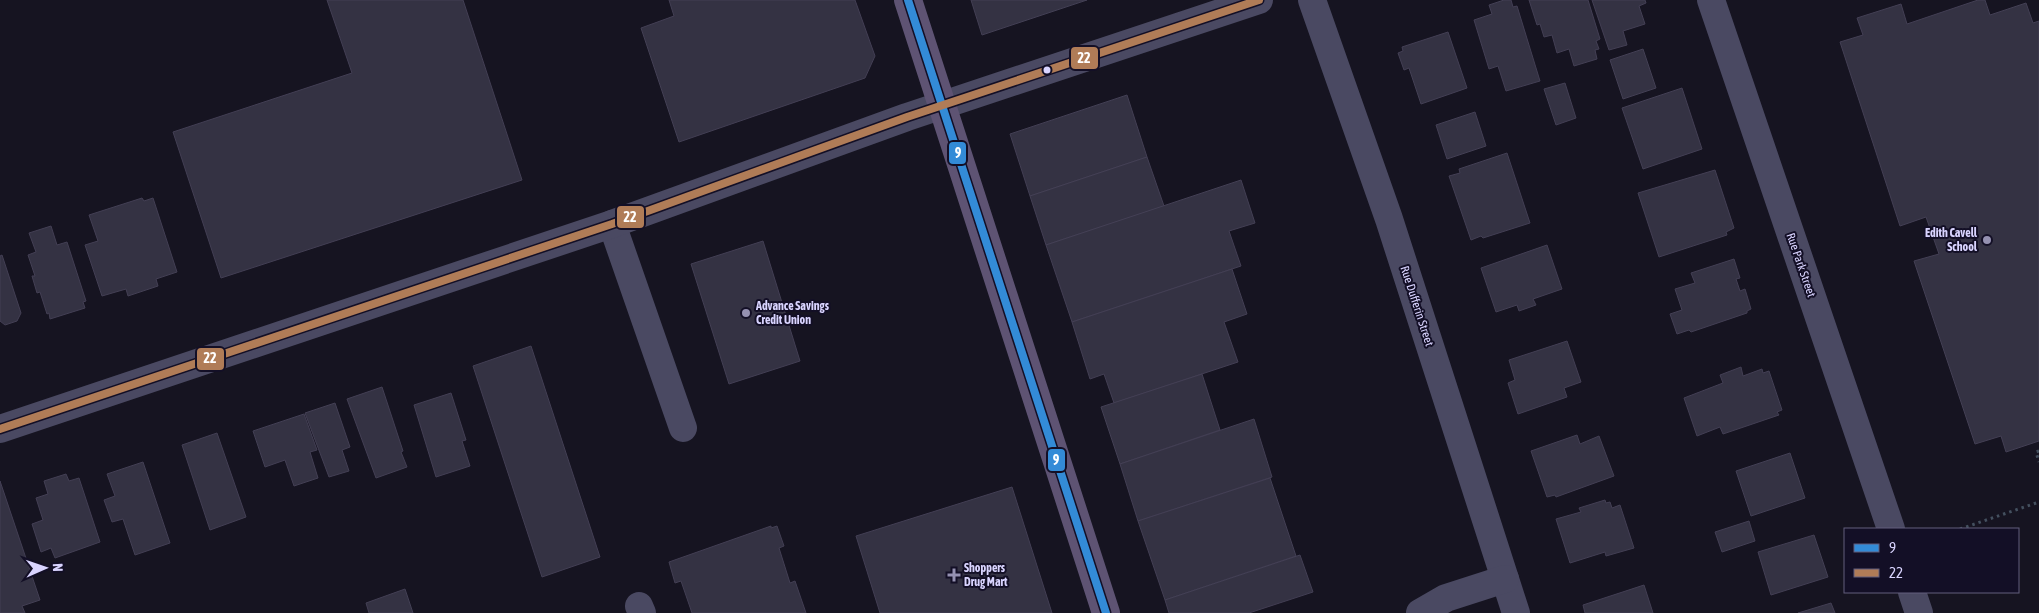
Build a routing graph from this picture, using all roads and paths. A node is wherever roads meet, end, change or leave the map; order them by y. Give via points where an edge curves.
1 (908, 0) edge
2 (1259, 0) edge
3 (1312, 0) edge
4 (1711, 0) edge
5 (941, 105) junction
6 (612, 224) junction
7 (683, 428) dead end
8 (0, 429) edge
9 (2039, 451) edge
10 (2039, 462) edge
11 (2039, 502) edge
12 (1891, 528) edge
13 (1963, 528) edge
14 (1505, 579) junction
15 (1912, 593) edge
16 (1425, 612) edge
17 (1106, 613) edge
18 (1516, 613) edge
19 (1920, 613) edge

1 - 5 main road
2 - 5 street
3 - 14 street, Rue Dufferin Street via 1389,219
4 - 12 street, Rue Park Street
5 - 6 street
5 - 17 main road
6 - 7 street
6 - 8 street
9 - 10 path via 2036,452
11 - 13 path
14 - 16 street via 1446,598
14 - 18 street, Rue Dufferin Street
15 - 19 street

